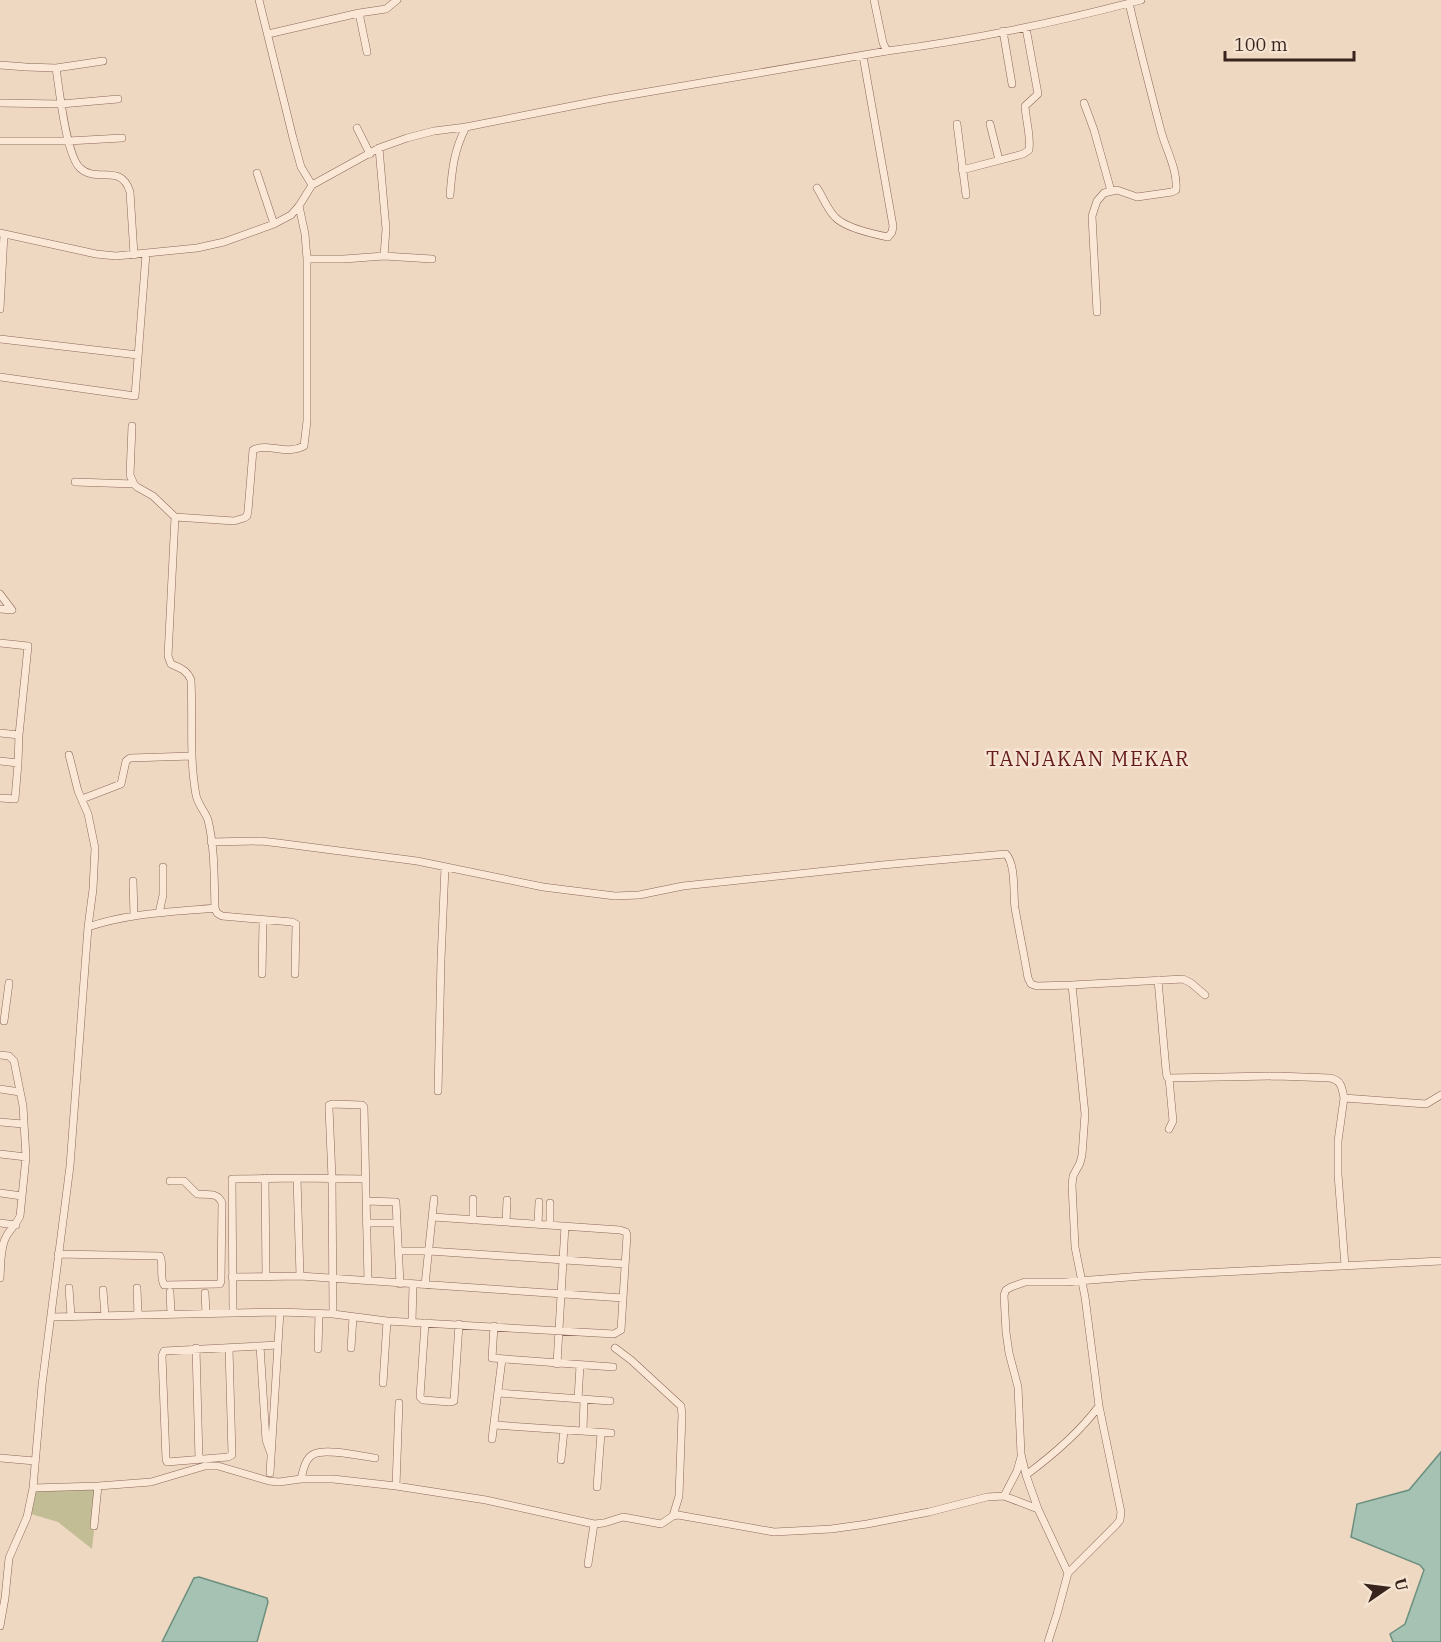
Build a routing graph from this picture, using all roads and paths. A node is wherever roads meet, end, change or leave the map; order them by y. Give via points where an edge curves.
1 (259, 0) edge
2 (397, 0) edge
3 (874, 0) edge
4 (1141, 0) edge
5 (1128, 3) junction
6 (359, 13) junction
7 (1026, 28) junction
8 (1003, 31) junction
9 (268, 34) junction
10 (887, 51) junction
11 (367, 52) dead end
12 (862, 56) junction
13 (103, 61) dead end
14 (0, 65) edge
15 (56, 68) junction
16 (1012, 84) dead end
17 (118, 99) dead end
18 (0, 103) edge
19 (1084, 103) dead end
20 (61, 104) junction
21 (957, 124) dead end
22 (990, 124) dead end
23 (466, 127) junction
24 (357, 128) dead end
25 (122, 138) dead end
26 (0, 141) edge
27 (68, 141) junction
28 (379, 148) junction
29 (370, 153) junction
30 (999, 160) junction
31 (962, 170) junction
32 (256, 173) dead end
33 (312, 185) junction
34 (817, 188) dead end
35 (1111, 191) junction
36 (450, 195) dead end
37 (966, 195) dead end
38 (299, 206) junction
39 (274, 224) junction
40 (2, 234) edge
41 (146, 254) junction
42 (134, 255) junction
43 (384, 256) junction
44 (307, 259) junction
45 (432, 259) dead end
46 (0, 309) edge
47 (1097, 312) dead end
48 (0, 339) edge
49 (138, 355) junction
50 (0, 377) edge
51 (132, 426) dead end
52 (75, 482) dead end
53 (134, 484) junction
54 (175, 517) junction
55 (0, 594) edge
56 (0, 609) edge
57 (0, 643) edge
58 (0, 733) edge
59 (20, 735) junction
60 (69, 755) dead end
61 (192, 756) junction
62 (0, 761) edge
63 (18, 762) junction
64 (0, 798) edge
65 (82, 799) junction
66 (211, 842) junction
67 (163, 867) dead end
68 (445, 867) junction
69 (133, 882) dead end
70 (215, 908) junction
71 (159, 913) junction
72 (134, 916) junction
73 (263, 921) junction
74 (88, 927) junction
75 (262, 974) dead end
76 (295, 974) dead end
77 (1158, 980) junction
78 (9, 983) dead end
79 (1072, 985) junction
80 (1205, 995) dead end
81 (5, 1021) edge
82 (0, 1055) edge
83 (1169, 1078) junction
84 (0, 1089) edge
85 (438, 1091) dead end
86 (20, 1092) junction
87 (1441, 1095) edge
88 (1344, 1098) junction
89 (0, 1122) edge
90 (23, 1124) junction
91 (1169, 1129) dead end
92 (0, 1154) edge
93 (26, 1157) junction
94 (265, 1178) junction
95 (297, 1178) junction
96 (332, 1178) junction
97 (365, 1179) junction
98 (170, 1181) dead end
99 (0, 1193) edge
100 (22, 1196) junction
101 (434, 1199) dead end
102 (473, 1199) dead end
103 (507, 1200) dead end
104 (366, 1201) junction
105 (539, 1202) dead end
106 (550, 1203) dead end
107 (432, 1217) junction
108 (473, 1220) junction
109 (506, 1222) junction
110 (0, 1223) edge
111 (366, 1223) junction
112 (398, 1223) junction
113 (538, 1224) junction
114 (16, 1225) junction
115 (550, 1225) junction
116 (565, 1227) junction
117 (399, 1251) junction
118 (429, 1251) junction
119 (58, 1254) junction
120 (1, 1258) edge
121 (563, 1260) junction
122 (1441, 1261) edge
123 (625, 1264) junction
124 (1346, 1266) junction
125 (266, 1276) junction
126 (300, 1276) junction
127 (232, 1277) junction
128 (0, 1278) edge
129 (333, 1278) junction
130 (1081, 1280) junction
131 (368, 1281) junction
132 (400, 1284) junction
133 (413, 1285) junction
134 (425, 1285) junction
135 (69, 1288) dead end
136 (137, 1288) dead end
137 (103, 1290) dead end
138 (170, 1292) dead end
139 (205, 1293) dead end
140 (561, 1294) junction
141 (623, 1298) junction
142 (233, 1312) junction
143 (280, 1312) junction
144 (206, 1313) junction
145 (171, 1314) junction
146 (319, 1314) junction
147 (333, 1314) junction
148 (138, 1315) junction
149 (105, 1316) junction
150 (51, 1317) junction
151 (71, 1317) junction
152 (353, 1317) junction
153 (387, 1320) junction
154 (412, 1322) junction
155 (425, 1323) junction
156 (459, 1324) junction
157 (494, 1326) junction
158 (559, 1330) junction
159 (278, 1345) junction
160 (261, 1346) junction
161 (196, 1348) junction
162 (229, 1348) junction
163 (351, 1348) dead end
164 (615, 1348) dead end
165 (318, 1349) dead end
166 (502, 1359) junction
167 (557, 1364) junction
168 (580, 1365) junction
169 (613, 1367) dead end
170 (383, 1383) dead end
171 (498, 1392) junction
172 (581, 1399) junction
173 (610, 1401) dead end
174 (399, 1403) dead end
175 (1099, 1406) junction
176 (494, 1425) junction
177 (564, 1430) junction
178 (583, 1431) junction
179 (601, 1433) junction
180 (611, 1433) dead end
181 (492, 1439) dead end
182 (1021, 1454) junction
183 (272, 1455) junction
184 (0, 1458) edge
185 (375, 1458) dead end
186 (199, 1459) junction
187 (561, 1460) dead end
188 (35, 1461) junction
189 (270, 1473) dead end
190 (1026, 1475) junction
191 (301, 1479) junction
192 (98, 1486) junction
193 (396, 1486) junction
194 (597, 1487) dead end
195 (33, 1488) junction
196 (1004, 1496) junction
197 (1038, 1509) junction
198 (673, 1516) junction
199 (594, 1524) junction
200 (94, 1526) dead end
201 (588, 1564) dead end
202 (1068, 1573) junction
203 (0, 1622) edge
204 (1048, 1642) edge

1 - 9 street
2 - 6 street via 386,9
3 - 10 street
4 - 5 street
5 - 7 street
5 - 35 street via 1177,187 1172,192 1137,197
6 - 9 street
6 - 11 street
7 - 8 street
7 - 30 street via 1038,94 1025,106 1029,150
8 - 10 street
8 - 16 street
9 - 33 street via 301,167
10 - 12 street
12 - 23 street
12 - 34 street via 892,216 891,234 888,237 840,221
13 - 15 street
14 - 15 street
15 - 20 street
17 - 20 street
18 - 20 street
19 - 35 street
20 - 27 street
21 - 31 street
22 - 30 street
23 - 28 street via 434,131
23 - 36 street via 458,143
24 - 29 street
25 - 27 street
26 - 27 street
27 - 42 street via 81,169 122,177 128,184
28 - 29 street
28 - 43 street via 386,229
29 - 33 street
30 - 31 street
31 - 37 street
32 - 39 street
33 - 38 street
35 - 47 street via 1097,201 1092,216
38 - 39 street
38 - 44 street
39 - 41 street via 224,242
40 - 42 street via 96,254
40 - 46 street
41 - 42 street
41 - 49 street
43 - 44 street
43 - 45 street
44 - 54 street via 304,447 254,450 244,518 227,522
48 - 49 street
49 - 50 street via 135,396
51 - 53 street via 130,475
52 - 53 street
53 - 54 street
54 - 61 street via 168,656 171,664 189,674
55 - 56 street via 12,610
57 - 59 street via 28,646
58 - 59 street
59 - 63 street
60 - 65 street
61 - 65 street via 130,758 121,784
61 - 66 street via 196,795 207,818
62 - 63 street
63 - 64 street via 15,799
65 - 74 street via 95,848
66 - 68 street via 270,842
66 - 70 street
67 - 71 street
68 - 79 street via 543,887 615,896 1006,854 1012,867 1029,982 1037,986
68 - 85 street
69 - 72 street
70 - 71 street
70 - 73 street via 222,916
71 - 72 street
72 - 74 street
73 - 75 street
73 - 76 street via 296,924
74 - 119 street via 70,1166
77 - 79 street
77 - 80 street via 1183,979
77 - 83 street
78 - 81 street
79 - 130 street via 1085,1114 1082,1155 1071,1185
82 - 86 street via 14,1061
83 - 88 street via 1330,1078 1342,1086
83 - 91 street via 1173,1122
84 - 86 street
86 - 90 street
87 - 88 street via 1426,1104
88 - 124 street via 1338,1174
89 - 90 street
90 - 93 street
92 - 93 street
93 - 100 street
94 - 95 street
94 - 125 street
94 - 127 street via 232,1179
95 - 96 street
95 - 126 street
96 - 97 street
96 - 97 street via 330,1105 362,1105
96 - 129 street
97 - 104 street
98 - 119 street via 184,1181 197,1194 216,1196 222,1203 220,1284 164,1285 160,1256
99 - 100 street
100 - 114 street
101 - 107 street
102 - 108 street
103 - 109 street
104 - 111 street
104 - 112 street via 396,1202
105 - 113 street
106 - 115 street
107 - 108 street
107 - 118 street
108 - 109 street
109 - 113 street
110 - 114 street
111 - 112 street
111 - 131 street
112 - 117 street
113 - 115 street
114 - 120 street via 4,1241
115 - 116 street
116 - 121 street
116 - 123 street via 626,1232
117 - 118 street
117 - 132 street
118 - 121 street
118 - 134 street
119 - 150 street
120 - 128 street
121 - 123 street
121 - 140 street
122 - 124 street
123 - 141 street
124 - 130 street
125 - 126 street
125 - 127 street
126 - 129 street
127 - 142 street
129 - 131 street
129 - 147 street
130 - 175 street
130 - 182 street via 1025,1282 1006,1290 1006,1332 1018,1387
131 - 132 street
132 - 133 street
133 - 134 street
133 - 154 street
134 - 140 street
135 - 151 street
136 - 148 street
137 - 149 street
138 - 145 street
139 - 144 street
140 - 141 street
140 - 158 street
141 - 158 street via 621,1330 617,1333
142 - 143 street
142 - 144 street
143 - 146 street
143 - 159 street
144 - 145 street
145 - 148 street
146 - 147 street
146 - 165 street
147 - 152 street
148 - 149 street
149 - 151 street
150 - 151 street
150 - 188 street
152 - 153 street
152 - 163 street
153 - 154 street
153 - 170 street
154 - 155 street
155 - 156 street
155 - 156 street via 420,1397 450,1402 454,1401
156 - 157 street
157 - 158 street
157 - 166 street via 491,1357
158 - 167 street
159 - 160 street
159 - 183 street
160 - 162 street
160 - 183 street via 266,1440
161 - 162 street
161 - 186 street
161 - 186 street via 164,1351 162,1356 166,1459 171,1463
162 - 186 street via 232,1455
164 - 198 street via 681,1406 679,1496
166 - 167 street
166 - 171 street
167 - 168 street
168 - 169 street
168 - 172 street
171 - 172 street
171 - 176 street
172 - 173 street
172 - 178 street
174 - 193 street
175 - 190 street via 1087,1422
175 - 202 street via 1120,1520
176 - 177 street
176 - 181 street
177 - 178 street
177 - 187 street
178 - 179 street
179 - 180 street
179 - 194 street
182 - 190 street
182 - 196 street
183 - 189 street
184 - 188 street
185 - 191 street via 314,1454 308,1458
188 - 195 street
190 - 197 street
191 - 192 street via 269,1481 205,1466 151,1482
191 - 193 street
192 - 195 street
192 - 200 street
193 - 199 street via 486,1500
195 - 203 street via 27,1517 9,1558
196 - 197 street
196 - 198 street via 867,1524 786,1532
197 - 202 street
198 - 199 street via 661,1524 623,1517
199 - 201 street
202 - 204 street

